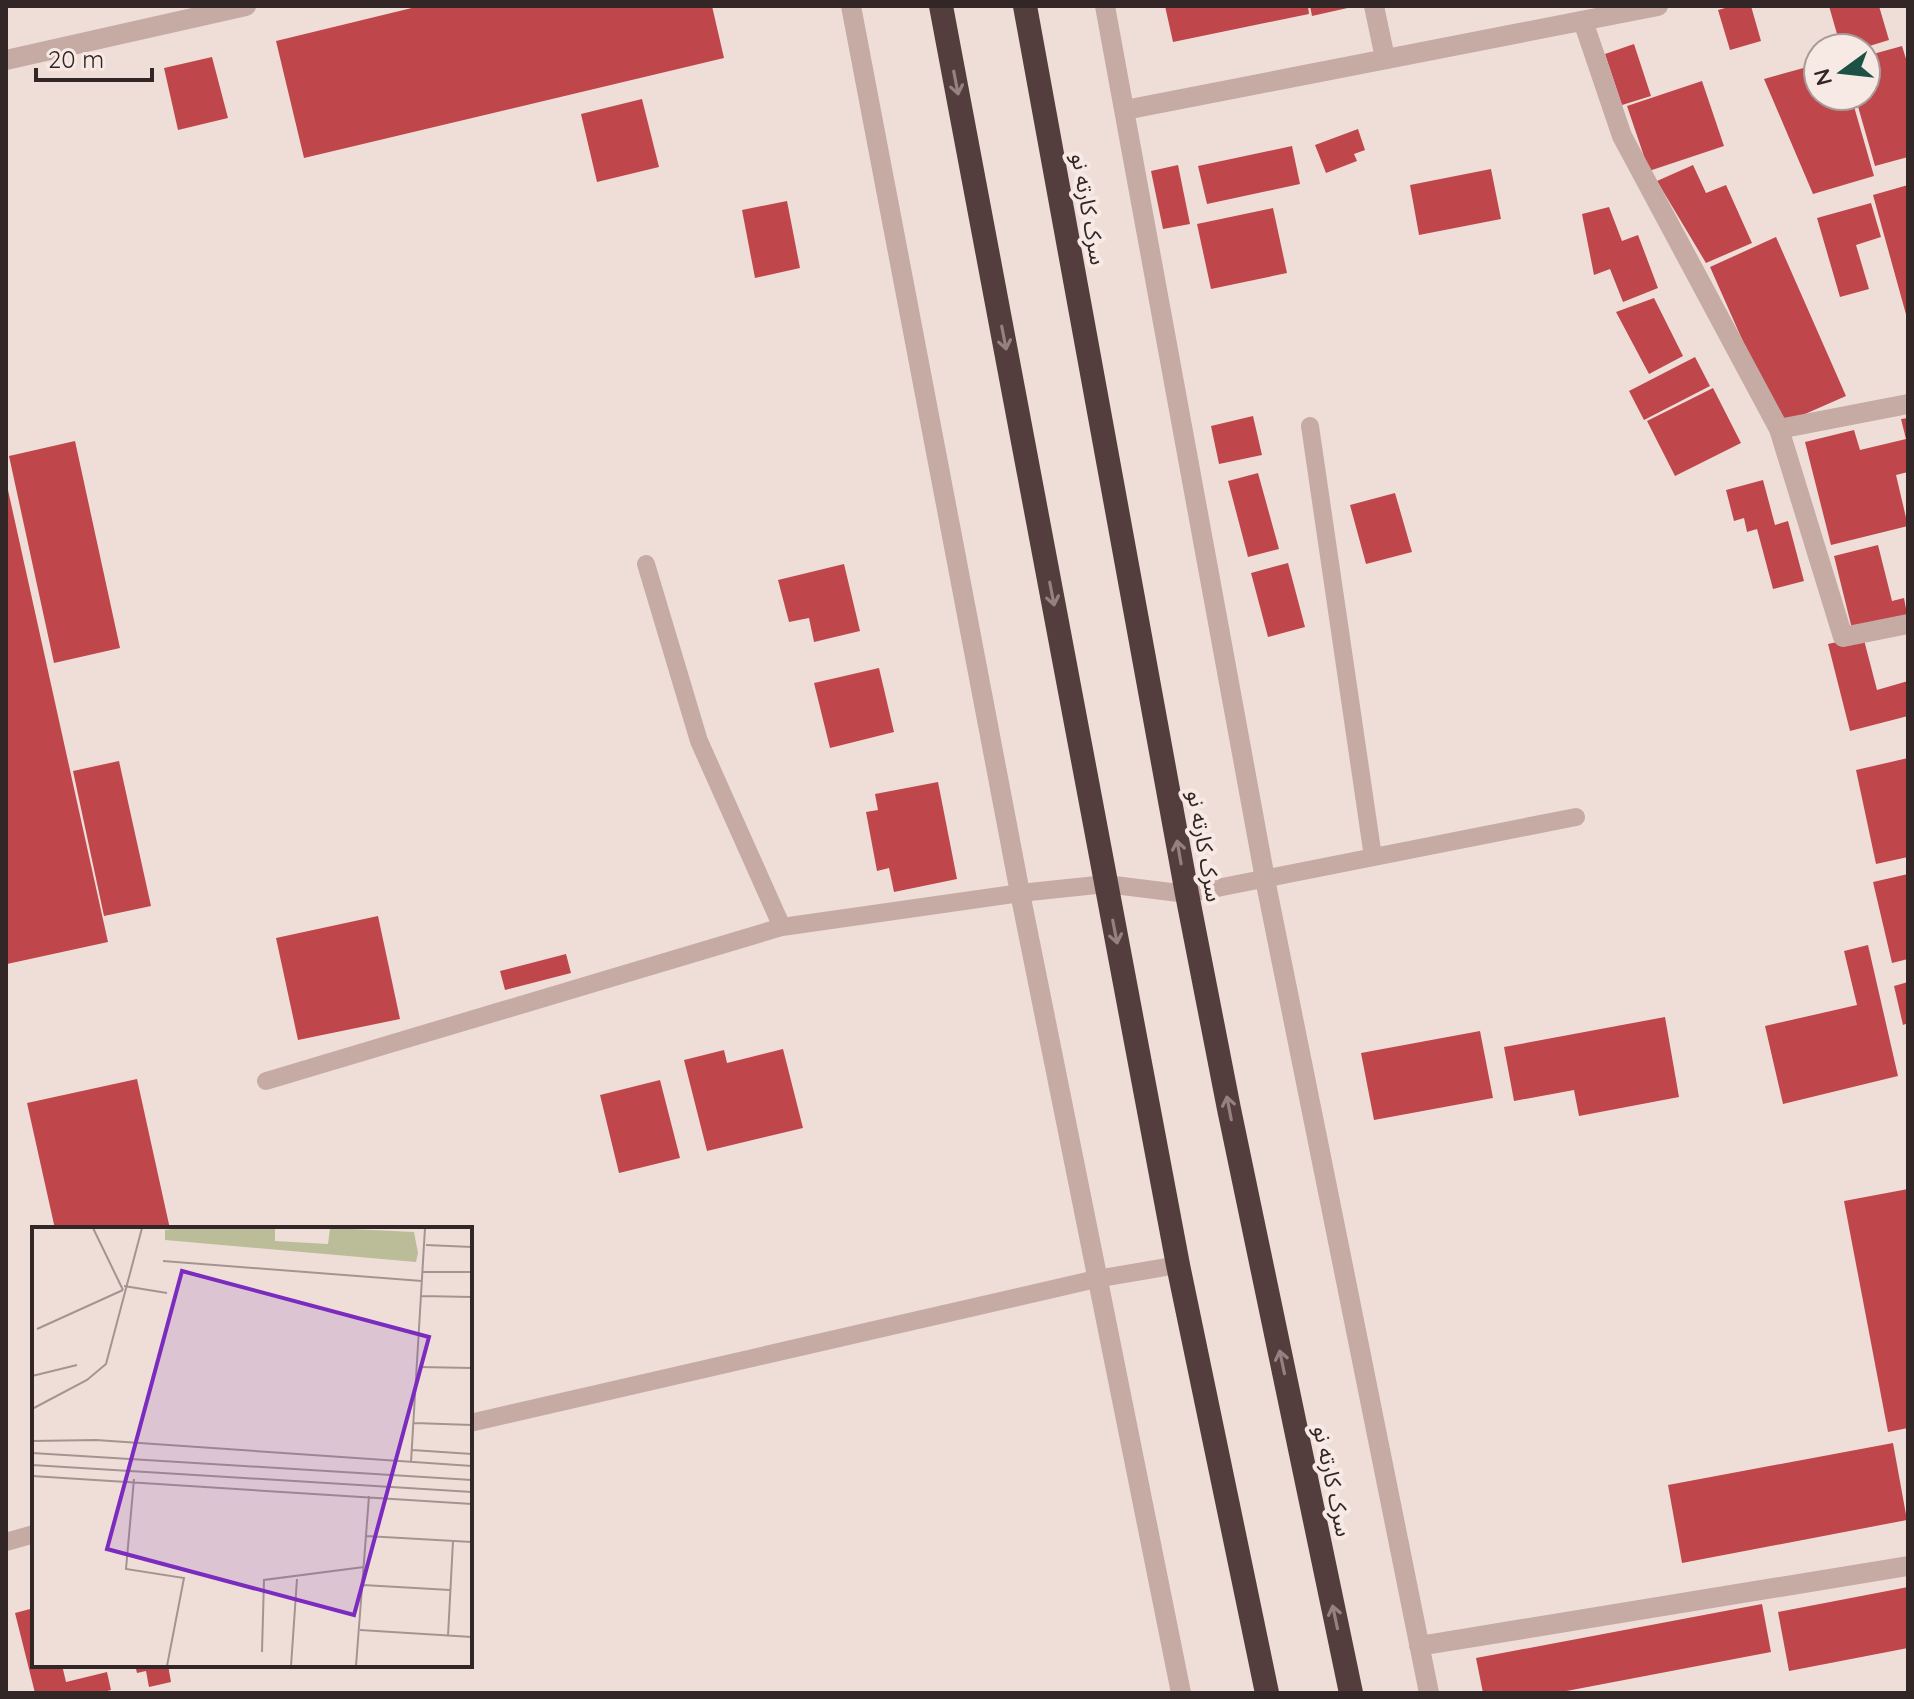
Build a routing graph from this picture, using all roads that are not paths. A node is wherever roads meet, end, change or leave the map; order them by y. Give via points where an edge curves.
1 (246, 6) edge
2 (851, 6) edge
3 (941, 6) edge
4 (1025, 6) edge
5 (1105, 6) edge
6 (1374, 6) edge
7 (1658, 6) edge
8 (208, 9) edge
9 (1583, 21) junction
10 (1385, 58) junction
11 (6, 60) edge
12 (1125, 110) junction
13 (1908, 404) edge
14 (1310, 426) dead end
15 (1779, 429) junction
16 (646, 564) dead end
17 (1908, 624) edge
18 (1576, 817) dead end
19 (1373, 857) junction
20 (1265, 879) junction
21 (1106, 884) junction
22 (1020, 893) junction
23 (1187, 894) junction
24 (782, 927) junction
25 (266, 1081) dead end
26 (1178, 1265) junction
27 (1096, 1279) junction
28 (472, 1423) edge
29 (32, 1535) edge
30 (6, 1542) edge
31 (1908, 1566) edge
32 (1419, 1646) junction
33 (1181, 1693) edge
34 (1267, 1693) edge
35 (1351, 1693) edge
36 (1429, 1693) edge

1 - 8 street
2 - 22 street
3 -> 21 highway
23 -> 4 highway, سرک کارته نو
5 - 12 street
6 - 10 street
7 - 9 street
8 - 11 street
9 - 10 street
9 - 15 street via 1622,136
10 - 12 street
12 - 20 street
13 - 15 street
14 - 19 lane
15 - 17 street via 1843,637
16 - 24 lane via 699,741
18 - 19 lane
19 - 20 lane
20 - 23 lane
20 - 32 street
21 - 22 lane
21 - 23 lane
21 -> 26 highway
22 - 24 lane
22 - 27 street
35 -> 23 highway, سرک کارته نو
24 - 25 lane
26 - 27 lane
26 - 34 highway
27 - 28 lane
27 - 33 street
29 - 30 lane
31 - 32 street
32 - 36 street

